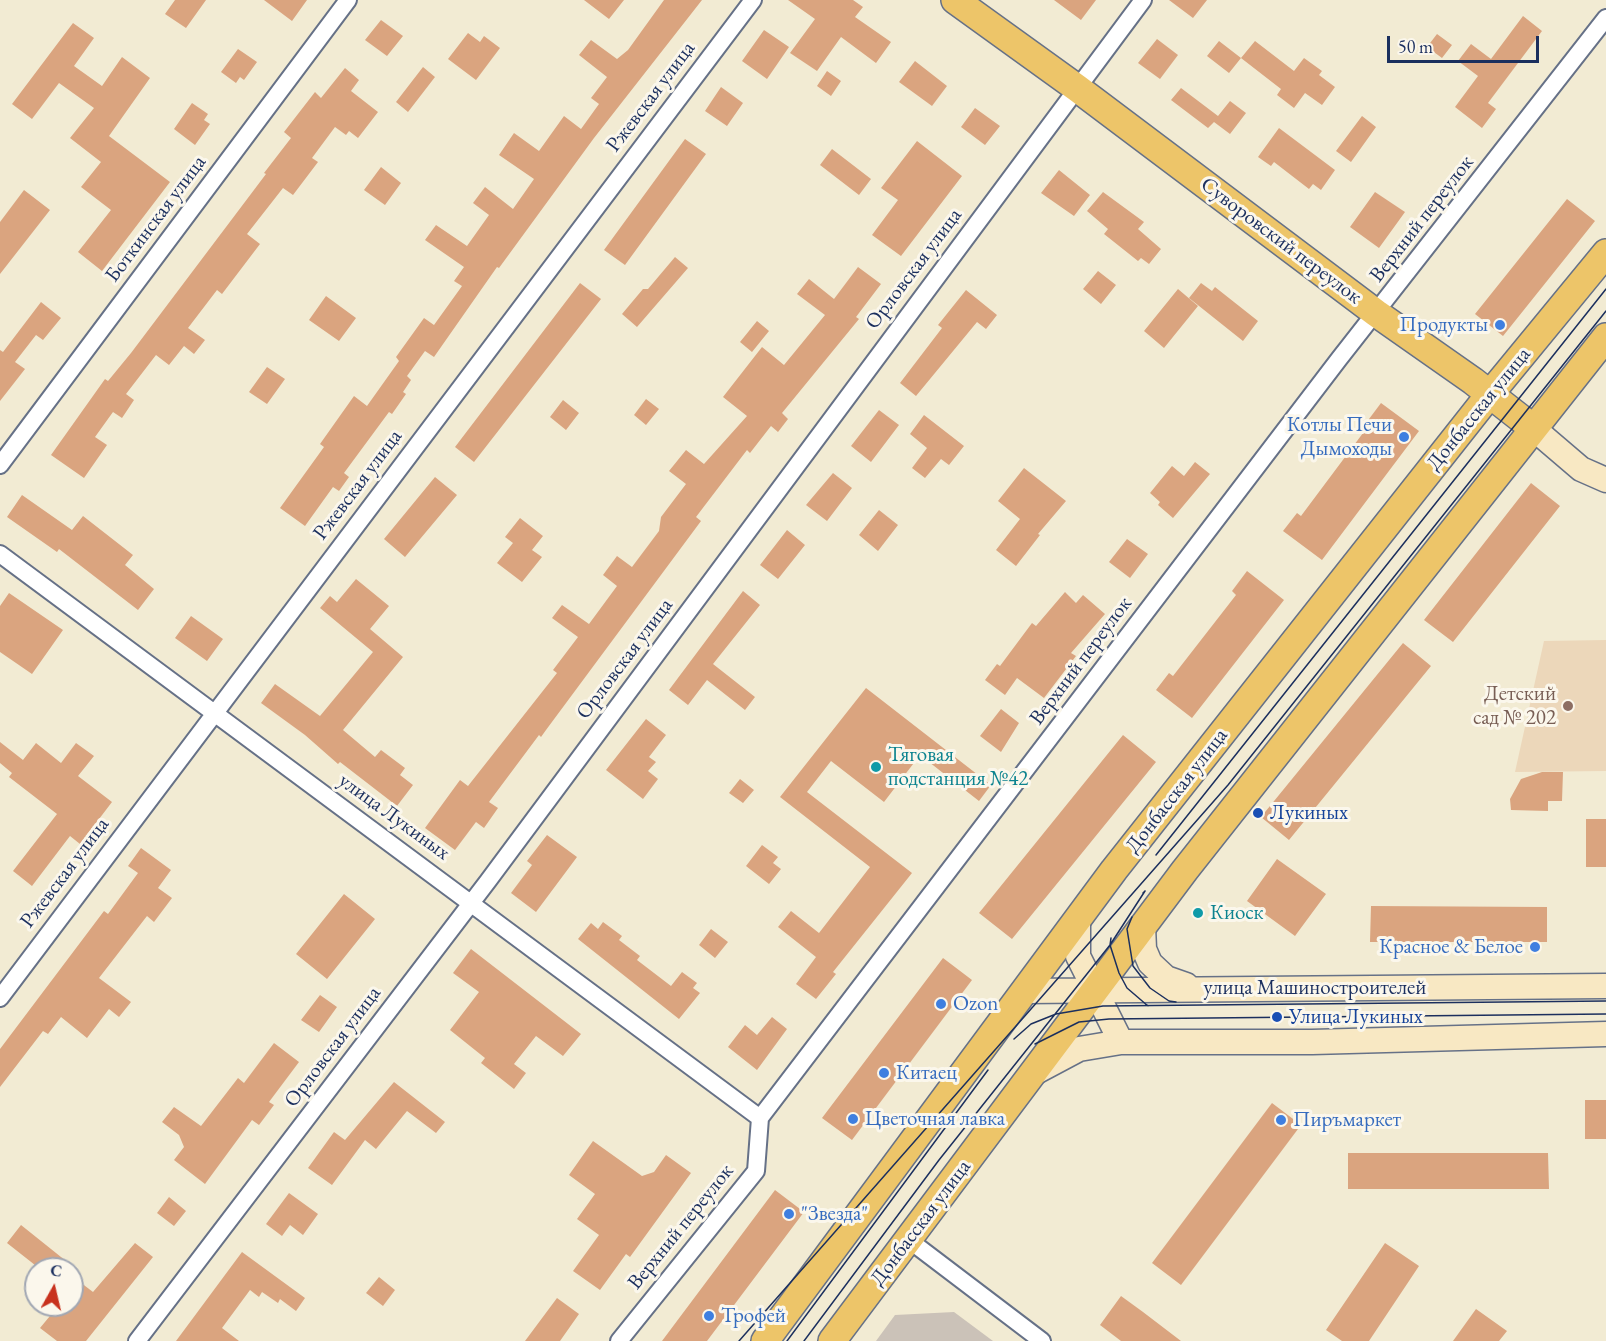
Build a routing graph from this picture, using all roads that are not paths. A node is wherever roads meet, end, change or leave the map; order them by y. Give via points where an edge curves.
1 (348, 0) edge
2 (753, 0) edge
3 (955, 0) edge
4 (1143, 0) edge
5 (1606, 18) edge
6 (1077, 88) junction
7 (1606, 253) edge
8 (1376, 313) junction
9 (1606, 337) edge
10 (1490, 393) junction
11 (1533, 428) junction
12 (0, 465) edge
13 (1606, 480) edge
14 (0, 554) edge
15 (214, 712) junction
16 (470, 903) junction
17 (1078, 919) junction
18 (1143, 926) junction
19 (1606, 986) edge
20 (1094, 988) junction
21 (1194, 988) junction
22 (1024, 991) junction
23 (0, 998) edge
24 (1606, 1034) edge
25 (1121, 1042) junction
26 (1032, 1074) junction
27 (760, 1118) junction
28 (909, 1240) junction
29 (137, 1341) edge
30 (619, 1341) edge
31 (765, 1341) edge
32 (831, 1341) edge
33 (1042, 1341) edge

1 - 12 street, Боткинская улица
2 - 15 street, Ржевская улица
3 - 6 main road, Суворовский переулок
4 - 6 street, Орловская улица
5 - 8 street, Верхний переулок
6 - 8 main road, Суворовский переулок
6 - 16 street, Орловская улица
7 - 10 main road, Донбасская улица
8 - 10 main road, Суворовский переулок
8 - 27 street, Верхний переулок
9 - 11 main road, Донбасская улица
10 - 11 main road, Суворовский переулок
10 - 17 main road, Донбасская улица
11 - 13 main road, Суворовский переулок via 1581,469
11 - 18 main road, Донбасская улица
14 - 15 street, улица Лукиных
15 - 16 street, улица Лукиных
15 - 23 street, Ржевская улица
16 - 27 street, улица Лукиных
16 - 29 street, Орловская улица
17 - 20 main road via 1078,956
17 - 22 main road, Донбасская улица
18 - 20 main road, Донбасская улица
18 - 21 main road via 1149,963 1166,978
19 - 21 main road, улица Машиностроителей
20 - 21 main road, улица Машиностроителей
20 - 22 main road, улица Машиностроителей
20 - 25 main road
20 - 26 main road, Донбасская улица
22 - 31 main road, Донбасская улица
24 - 25 main road via 1312,1042
25 - 26 main road via 1079,1049
26 - 28 main road, Донбасская улица
27 - 30 street, Верхний переулок via 756,1171
28 - 32 main road, Донбасская улица
28 - 33 street

